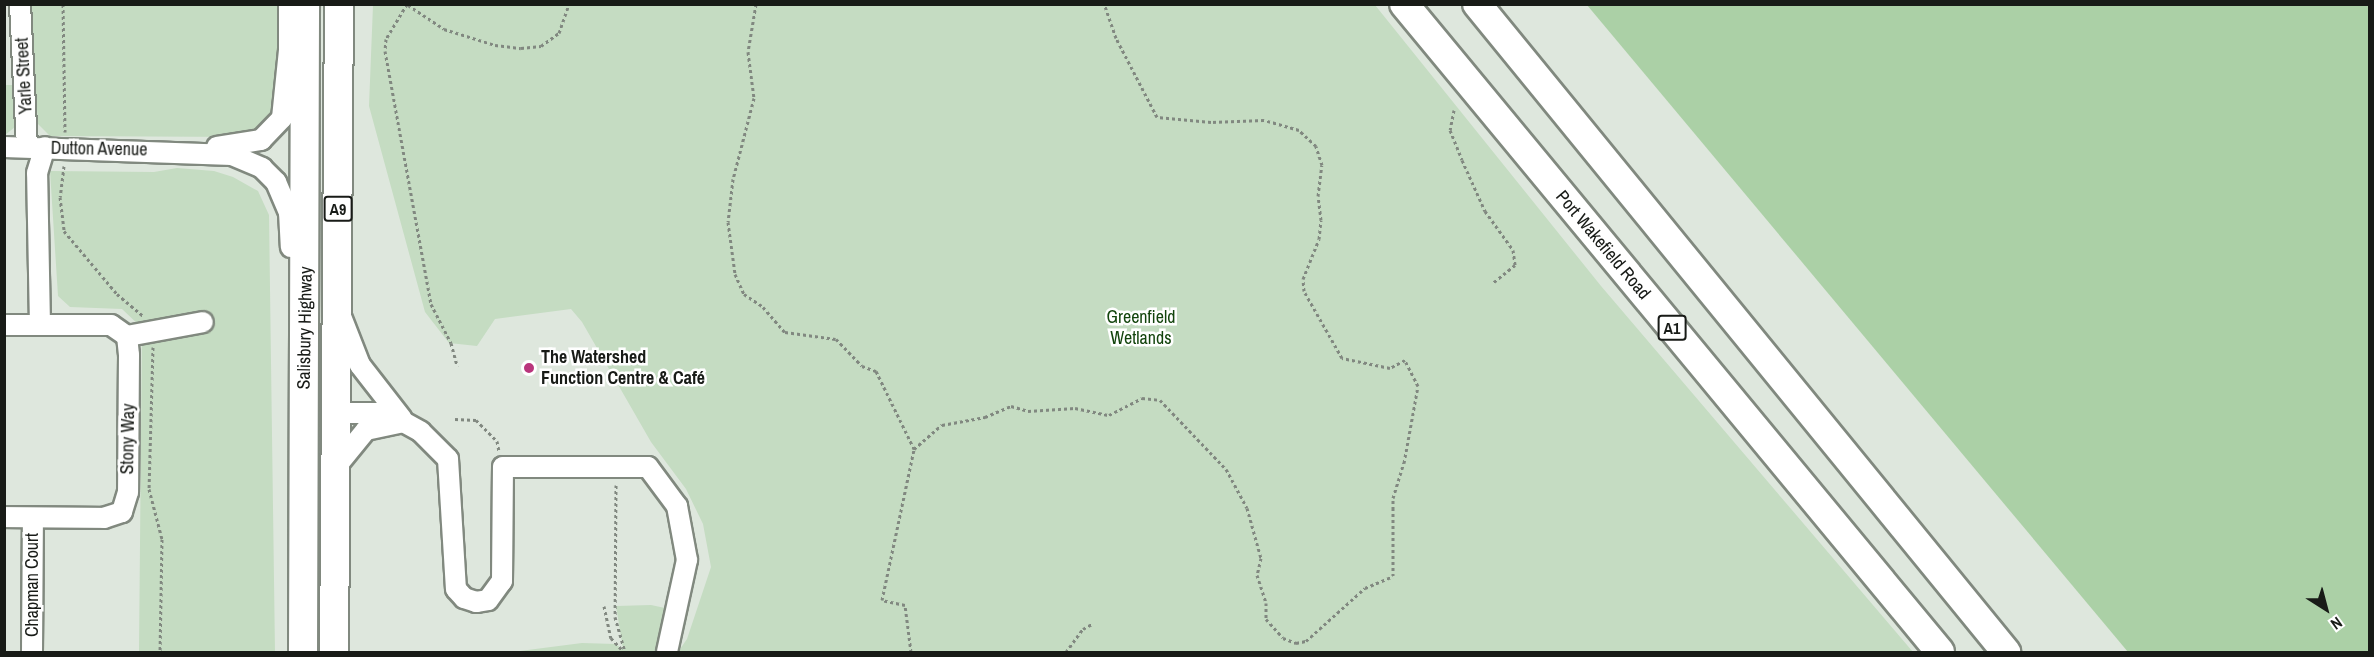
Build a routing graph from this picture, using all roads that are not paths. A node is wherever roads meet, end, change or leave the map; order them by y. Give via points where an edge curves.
1 (20, 4) edge
2 (289, 4) edge
3 (305, 4) edge
4 (339, 4) edge
5 (1404, 4) edge
6 (1477, 4) edge
7 (4, 147) edge
8 (36, 147) junction
9 (194, 151) junction
10 (337, 302) junction
11 (202, 322) dead end
12 (4, 325) edge
13 (40, 325) junction
14 (127, 336) junction
15 (303, 410) junction
16 (335, 413) junction
17 (405, 422) junction
18 (335, 468) junction
19 (4, 518) edge
20 (33, 518) junction
21 (32, 652) edge
22 (303, 652) edge
23 (334, 652) edge
24 (667, 652) edge
25 (1940, 652) edge
26 (2006, 652) edge

1 - 8 street, Yarle Street
2 - 9 street, Dutton Avenue via 282,118 275,128 253,143
3 - 15 highway, Salisbury Highway / A9
4 - 10 highway, Salisbury Highway / A9
5 - 25 highway, Port Wakefield Road / A1
6 - 26 highway
7 - 8 street, Dutton Avenue
8 - 9 street, Dutton Avenue
8 - 13 street
9 - 15 street, Dutton Avenue via 232,155 251,162 270,174 286,201 294,364
10 - 16 highway, Salisbury Highway / A9
10 - 17 street via 360,365
11 - 14 street
12 - 13 street
13 - 14 street via 111,326
14 - 20 street, Stony Way via 125,508 118,515 104,518
15 - 16 highway
15 - 22 highway, Salisbury Highway / A9
16 - 17 street via 380,412
16 - 18 highway, Salisbury Highway / A9
17 - 18 street via 366,430
17 - 24 street via 448,459 456,589 464,598 476,602 488,600 502,581 503,467 648,466 677,506 687,560
18 - 23 highway, Salisbury Highway / A9
19 - 20 street, Stony Way
20 - 21 street, Chapman Court

